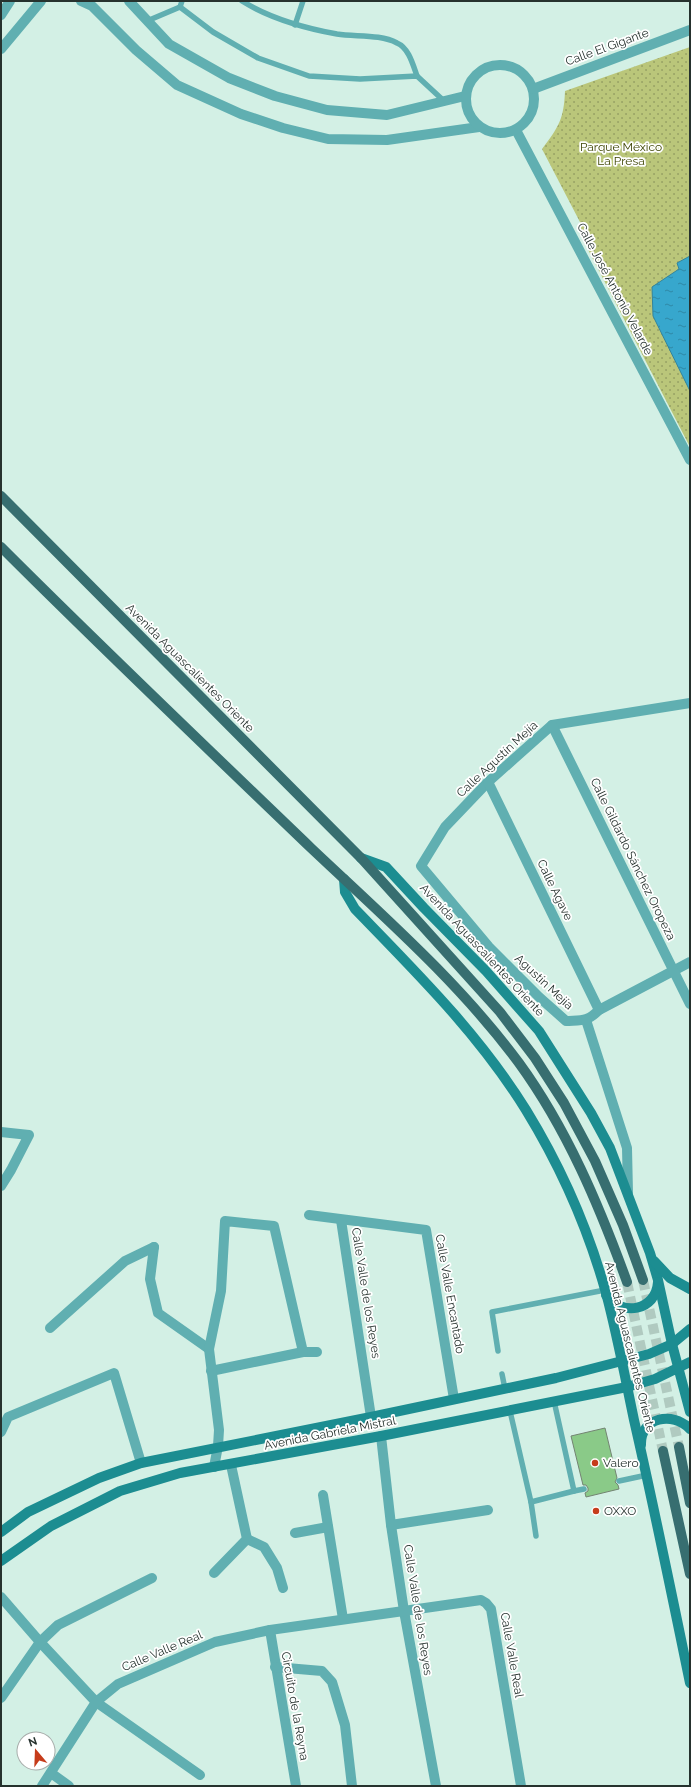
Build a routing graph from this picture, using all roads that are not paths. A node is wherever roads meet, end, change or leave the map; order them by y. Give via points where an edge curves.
1 (10, 1) edge
2 (41, 1) edge
3 (81, 1) edge
4 (129, 1) edge
5 (242, 1) edge
6 (303, 1) edge
7 (181, 4) edge
8 (1, 15) edge
9 (147, 21) junction
10 (295, 25) junction
11 (690, 30) edge
12 (1, 49) edge
13 (417, 76) junction
14 (533, 89) junction
15 (465, 96) junction
16 (444, 101) junction
17 (479, 127) junction
18 (516, 130) junction
19 (690, 460) edge
20 (1, 496) edge
21 (1, 547) edge
22 (690, 703) edge
23 (552, 725) junction
24 (488, 782) junction
25 (361, 858) junction
26 (421, 866) joint
27 (344, 879) junction
28 (690, 962) edge
29 (673, 971) junction
30 (690, 1004) edge
31 (599, 1010) junction
32 (586, 1020) junction
33 (1, 1132) edge
34 (1, 1186) edge
35 (628, 1193) junction
36 (309, 1215) dead end
37 (341, 1220) junction
38 (650, 1253) junction
39 (643, 1280) tunnel mouth
40 (658, 1280) junction
41 (627, 1282) tunnel mouth
42 (690, 1289) edge
43 (606, 1292) junction
44 (50, 1328) dead end
45 (690, 1329) edge
46 (672, 1344) junction
47 (209, 1349) junction
48 (498, 1351) dead end
49 (303, 1352) junction
50 (317, 1352) dead end
51 (621, 1361) junction
52 (690, 1362) edge
53 (679, 1368) junction
54 (211, 1371) junction
55 (502, 1374) dead end
56 (627, 1386) junction
57 (505, 1388) junction
58 (454, 1399) junction
59 (554, 1401) junction
60 (510, 1411) junction
61 (690, 1412) edge
62 (371, 1417) junction
63 (690, 1429) edge
64 (1, 1432) edge
65 (381, 1436) junction
66 (218, 1446) junction
67 (678, 1447) tunnel mouth
68 (641, 1452) junction
69 (663, 1452) tunnel mouth
70 (141, 1463) junction
71 (231, 1465) junction
72 (214, 1467) junction
73 (647, 1475) junction
74 (619, 1481) dead end
75 (584, 1489) dead end
76 (574, 1491) junction
77 (323, 1495) dead end
78 (531, 1502) junction
79 (690, 1503) edge
80 (488, 1510) dead end
81 (391, 1525) junction
82 (328, 1527) junction
83 (1, 1532) edge
84 (295, 1533) dead end
85 (536, 1536) dead end
86 (247, 1539) junction
87 (1, 1561) edge
88 (214, 1573) dead end
89 (690, 1574) edge
90 (152, 1578) dead end
91 (283, 1588) dead end
92 (1, 1597) edge
93 (404, 1611) junction
94 (343, 1619) junction
95 (270, 1630) junction
96 (40, 1642) junction
97 (275, 1667) junction
98 (690, 1683) edge
99 (1, 1698) edge
100 (96, 1702) junction
101 (51, 1772) junction
102 (200, 1775) dead end
103 (42, 1786) edge
104 (69, 1786) edge
105 (296, 1786) edge
106 (352, 1786) edge
107 (436, 1786) edge
108 (521, 1786) edge

1 - 8 street
2 - 12 street
3 - 17 street via 92,6 136,50 178,85 241,114 283,128 328,139 387,140
4 - 9 street
5 - 10 lane
6 - 10 lane
7 - 9 lane
7 - 13 lane via 213,32 258,58 309,76 360,79
9 - 16 street via 169,44 229,78 275,96 327,110 387,115
10 - 13 lane via 399,43 409,55
11 - 14 street, Calle El Gigante
13 - 16 lane
14 - 15 street via 521,72 512,67 491,66 474,77
14 - 18 street via 533,108 524,124
15 - 16 street
15 - 17 street via 466,108
17 - 18 street via 497,134
18 - 19 street, Calle José Antonio Velarde
20 - 25 main road, Avenida Aguascalientes Oriente
21 - 27 main road, Avenida Aguascalientes Oriente
22 - 23 street, Calle Agustín Mejía
23 - 24 street, Calle Agustín Mejía
23 - 29 street, Calle Gildardo Sánchez Oropeza
24 - 26 street, Calle Agustín Mejía via 445,827
24 - 31 street, Calle Agave
25 - 35 main road, Avenida Aguascalientes Oriente via 386,866 486,970 539,1031 591,1113 610,1148
25 - 39 main road, Avenida Aguascalientes Oriente via 500,1012 535,1058 564,1103 594,1161 623,1225
26 - 32 street, Agustín Mejía via 489,947 539,997 566,1021
27 - 41 main road, Avenida Aguascalientes Oriente via 438,968 482,1015 520,1064 551,1111 577,1160 608,1229
27 - 43 main road, Avenida Aguascalientes Oriente via 345,892 355,909 469,1030 526,1111 570,1191
28 - 29 street
29 - 30 street, Calle Gildardo Sánchez Oropeza
29 - 31 street
31 - 32 street
32 - 35 street via 627,1148
33 - 34 street via 29,1135
35 - 38 main road, Avenida Aguascalientes Oriente
36 - 37 street
37 - 58 street, Calle Valle Encantado via 426,1230
37 - 62 street, Calle Valle de los Reyes
38 - 40 main road, Avenida Aguascalientes Oriente
38 - 42 main road via 658,1267 670,1278
40 - 43 main road via 658,1287 652,1299 634,1309 621,1308 610,1300
40 - 46 main road, Avenida Aguascalientes Oriente
43 - 48 lane via 492,1312
43 - 51 main road, Avenida Aguascalientes Oriente
44 - 47 street via 125,1261 154,1247 150,1279 158,1313
45 - 46 main road, Avenida Gabriela Mistral
46 - 51 main road, Avenida Gabriela Mistral via 649,1354
46 - 53 main road, Avenida Aguascalientes Oriente
47 - 49 street via 220,1291 225,1221 274,1226
47 - 54 street
49 - 50 street
49 - 54 street
51 - 56 main road, Avenida Aguascalientes Oriente
51 - 57 main road, Avenida Gabriela Mistral
52 - 53 main road, Avenida Gabriela Mistral
53 - 56 main road, Avenida Gabriela Mistral via 655,1379
53 - 61 main road, Avenida Aguascalientes Oriente
54 - 66 street via 220,1430
55 - 57 lane
56 - 59 main road, Avenida Gabriela Mistral
56 - 68 main road, Avenida Aguascalientes Oriente
57 - 58 main road, Avenida Gabriela Mistral
58 - 62 main road, Avenida Gabriela Mistral
59 - 60 main road, Avenida Gabriela Mistral
59 - 76 lane
60 - 65 main road, Avenida Gabriela Mistral
60 - 78 lane
62 - 66 main road, Avenida Gabriela Mistral
63 - 68 main road via 686,1424 674,1419 654,1422 648,1426 641,1438
64 - 70 street via 8,1417 114,1373
65 - 71 main road, Avenida Gabriela Mistral
65 - 81 street, Calle Valle de los Reyes
66 - 70 main road, Avenida Gabriela Mistral
66 - 72 street
67 - 79 main road
68 - 73 main road, Avenida Aguascalientes Oriente
69 - 89 main road
70 - 83 main road, Avenida Gabriela Mistral via 99,1478 28,1512
71 - 72 main road, Avenida Gabriela Mistral
71 - 86 street
72 - 87 main road, Avenida Gabriela Mistral via 120,1491 51,1526
73 - 74 lane
73 - 98 main road, Avenida Aguascalientes Oriente
75 - 76 lane
76 - 78 lane
77 - 82 street
78 - 85 lane
80 - 81 street
81 - 93 street, Calle Valle de los Reyes
82 - 84 street
82 - 94 street
86 - 88 street
86 - 91 street via 264,1547 277,1568
90 - 96 street via 58,1625
92 - 96 street
93 - 94 street, Calle Valle Real
93 - 107 street, Calle Valle de los Reyes
93 - 108 street, Calle Valle Real via 481,1600 491,1609
94 - 95 street, Calle Valle Real
95 - 97 street, Circuito de la Reyna
95 - 100 street, Calle Valle Real via 215,1642 118,1684
96 - 99 street
96 - 100 street
97 - 105 street, Circuito de la Reyna
97 - 106 street via 322,1672 332,1682 345,1725
100 - 101 street, Calle Valle Real
100 - 102 street
101 - 103 street, Calle Valle Real
101 - 104 street

